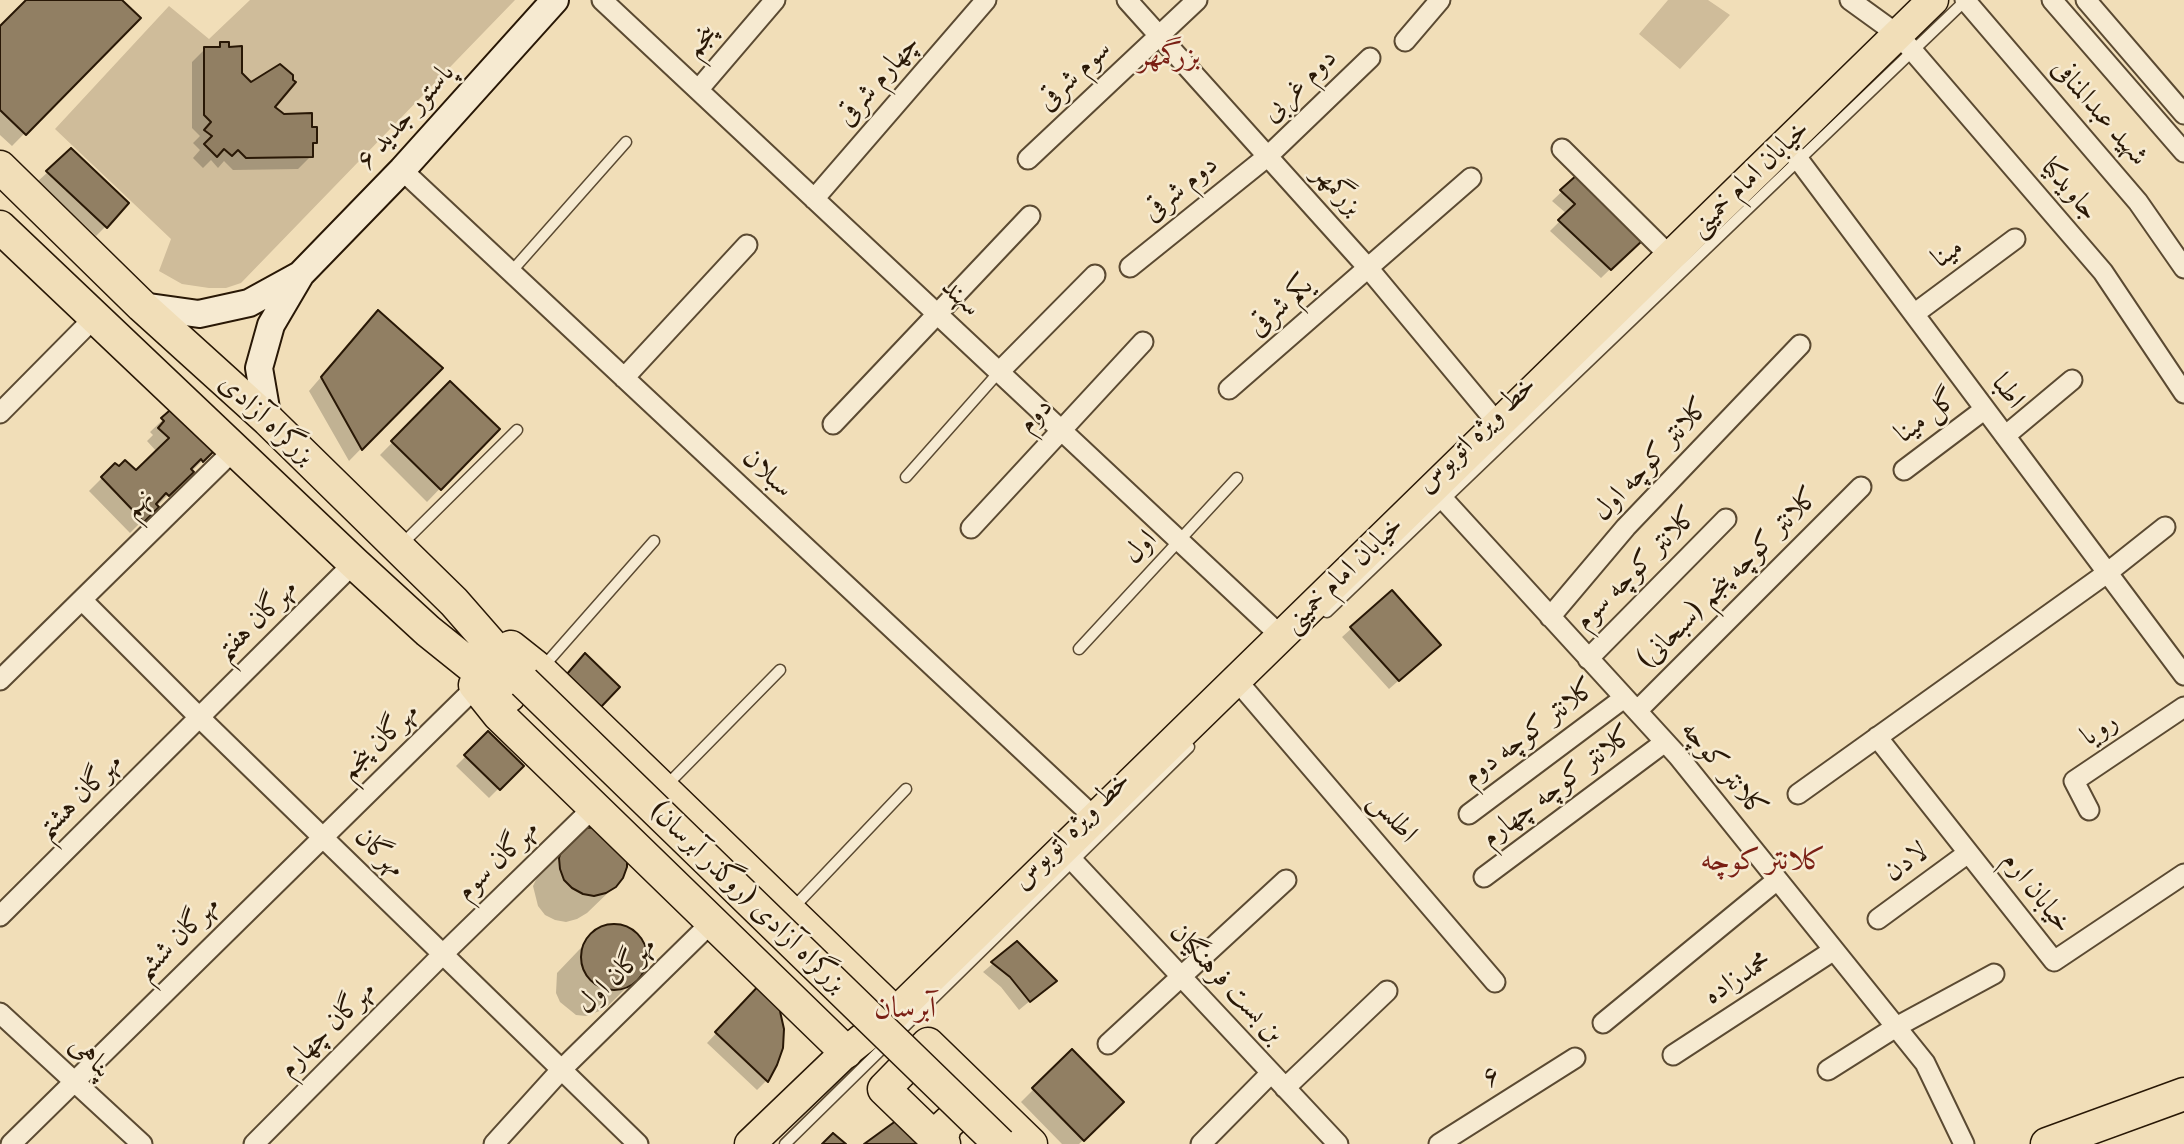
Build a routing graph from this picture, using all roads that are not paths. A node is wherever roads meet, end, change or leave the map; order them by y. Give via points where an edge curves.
1 (555, 0) edge
2 (602, 0) edge
3 (775, 0) edge
4 (986, 0) edge
5 (1127, 0) edge
6 (1197, 0) edge
7 (1440, 0) edge
8 (1850, 0) edge
9 (1933, 0) edge
10 (1966, 0) edge
11 (2052, 0) edge
12 (2086, 0) edge
13 (1160, 34) junction
14 (1405, 41) dead end
15 (1905, 42) junction
16 (1370, 58) dead end
17 (698, 90) junction
18 (2184, 114) edge
19 (626, 142) dead end
20 (1562, 149) dead end
21 (1792, 151) junction
22 (2184, 152) edge
23 (1268, 156) junction
24 (1028, 159) dead end
25 (0, 167) edge
26 (402, 170) junction
27 (1471, 178) dead end
28 (814, 199) junction
29 (1030, 216) dead end
30 (0, 227) edge
31 (2015, 239) dead end
32 (747, 245) dead end
33 (1670, 256) junction
34 (1130, 267) dead end
35 (2184, 268) edge
36 (1369, 269) junction
37 (511, 272) junction
38 (301, 275) junction
39 (1095, 275) dead end
40 (142, 306) junction
41 (937, 314) junction
42 (1914, 314) junction
43 (95, 317) junction
44 (1143, 342) dead end
45 (1800, 345) dead end
46 (999, 372) junction
47 (624, 378) junction
48 (2071, 380) dead end
49 (1229, 389) dead end
50 (2184, 393) edge
51 (1984, 409) junction
52 (0, 412) edge
53 (268, 421) junction
54 (833, 424) dead end
55 (1498, 424) junction
56 (517, 430) dead end
57 (1061, 430) junction
58 (2005, 436) junction
59 (235, 449) junction
60 (1903, 470) dead end
61 (906, 477) dead end
62 (1237, 478) dead end
63 (1861, 487) dead end
64 (1438, 493) junction
65 (1726, 519) dead end
66 (971, 527) dead end
67 (2165, 527) dead end
68 (654, 541) dead end
69 (1179, 541) junction
70 (399, 548) junction
71 (354, 563) junction
72 (2108, 573) junction
73 (82, 600) junction
74 (1550, 617) junction
75 (1315, 624) dead end
76 (428, 631) junction
77 (1281, 636) junction
78 (1079, 649) dead end
79 (1588, 659) junction
80 (780, 670) dead end
81 (2184, 675) edge
82 (0, 680) edge
83 (524, 683) junction
84 (476, 687) junction
85 (1244, 687) junction
86 (1631, 704) junction
87 (2184, 706) edge
88 (199, 718) junction
89 (1877, 737) junction
90 (1198, 738) dead end
91 (1665, 743) junction
92 (663, 789) junction
93 (906, 789) dead end
94 (1798, 794) dead end
95 (594, 807) junction
96 (2089, 810) dead end
97 (1469, 814) dead end
98 (1095, 818) junction
99 (322, 836) junction
100 (1968, 853) junction
101 (1070, 854) junction
102 (733, 856) junction
103 (2184, 874) edge
104 (1484, 877) dead end
105 (1286, 880) dead end
106 (1777, 880) junction
107 (702, 911) junction
108 (790, 911) junction
109 (0, 916) edge
110 (1878, 919) dead end
111 (1834, 950) junction
112 (442, 955) junction
113 (1994, 974) dead end
114 (1181, 976) junction
115 (1495, 982) dead end
116 (1387, 990) dead end
117 (0, 1013) edge
118 (895, 1013) junction
119 (1603, 1023) dead end
120 (1896, 1027) junction
121 (1108, 1044) dead end
122 (846, 1052) junction
123 (1673, 1055) dead end
124 (1575, 1058) dead end
125 (561, 1070) junction
126 (1828, 1070) dead end
127 (1271, 1073) junction
128 (74, 1081) junction
129 (1285, 1088) junction
130 (2184, 1094) edge
131 (996, 1110) junction
132 (11, 1144) edge
133 (142, 1144) edge
134 (254, 1144) edge
135 (494, 1144) edge
136 (638, 1144) edge
137 (750, 1144) edge
138 (786, 1144) edge
139 (942, 1144) edge
140 (971, 1144) edge
141 (1000, 1144) edge
142 (1031, 1144) edge
143 (1201, 1144) edge
144 (1338, 1144) edge
145 (1440, 1144) edge
146 (1965, 1144) edge
147 (2047, 1144) edge

1 - 26 main road, پاستور جدید ۶
2 - 17 street, سهند
3 - 17 street, پنجم
4 - 28 street, چهارم شرقی
5 - 13 street, بزرگمهر
6 - 13 street, سوم شرقی
7 - 14 street
8 - 15 street, جاویدکیا
9 - 15 main road, خیابان امام خمینی
10 - 15 lane
10 - 35 street, شهید عبدالمنافی via 2138,202
11 - 22 street
12 - 18 street
13 - 23 street, بزرگمهر
13 - 24 street, سوم شرقی
15 - 21 main road, خیابان امام خمینی
15 - 50 street, جاویدکیا via 2103,272
16 - 23 street, دوم غربی
17 - 28 street, سهند
19 - 37 lane
20 - 33 street
21 - 33 main road, خیابان امام خمینی
21 - 42 street, اطبا
21 - 64 lane, خط ویژه اتوبوس
23 - 34 street, دوم شرقی
23 - 36 street, بزرگمهر
25 - 40 highway, بزرگراه آزادی
26 - 37 street, سبلان
26 - 38 main road, پاستور جدید ۶
27 - 36 street, یکم شرقی
28 - 41 street, سهند
29 - 41 street
30 - 43 highway, بزرگراه آزادی
31 - 42 street, مینا
32 - 47 street
33 - 55 main road, خیابان امام خمینی
36 - 49 street, یکم شرقی
36 - 55 street, بزرگمهر
37 - 47 street, سبلان
38 - 40 main road, پاستور جدید ۶ via 249,303 199,314
38 - 53 main road, پاستور جدید ۶ via 271,325 259,368
39 - 46 street
40 - 53 highway, بزرگراه آزادی
41 - 46 street, سهند
41 - 54 street
42 - 51 street, اطبا
43 - 52 street
43 - 59 highway, بزرگراه آزادی
44 - 57 street, دوم
45 - 74 street, کلانتر کوچه اول via 1626,527
46 - 57 street, سهند
46 - 61 lane
47 - 98 street, سبلان
48 - 58 street
51 - 58 street, اطبا
51 - 60 street, گل مینا
53 - 70 highway, بزرگراه آزادی
55 - 64 main road, خیابان امام خمینی
56 - 70 lane
57 - 66 street, دوم
57 - 69 street, سهند
58 - 72 street, اطبا
59 - 71 highway, بزرگراه آزادی
59 - 73 street, نهم
62 - 69 lane, اول
63 - 86 street, کلانتر کوچه پنجم (سبحانی)
64 - 74 street, کلانتر کوچه
64 - 75 lane, خط ویژه اتوبوس
64 - 77 main road, خیابان امام خمینی
65 - 79 street, کلانتر کوچه سوم
67 - 72 street
68 - 83 lane
69 - 77 street, سهند
69 - 78 lane, اول
70 - 83 highway, بزرگراه آزادی via 454,602
71 - 76 highway, بزرگراه آزادی
71 - 88 street, مهرگان هفتم
72 - 81 street, اطبا
72 - 89 street
73 - 82 street, نهم
73 - 88 street, مهرگان
74 - 79 street, کلانتر کوچه
76 - 83 highway, بزرگراه آزادی
76 - 84 highway
77 - 85 main road, خیابان امام خمینی
79 - 86 street, کلانتر کوچه
80 - 92 lane
83 - 92 highway
83 - 140 highway, بزرگراه آزادی (روگذر آبرسان)
83 - 141 highway, بزرگراه آزادی (روگذر آبرسان), bridge
84 - 95 highway
84 - 99 street, مهرگان پنجم
85 - 98 main road, خیابان امام خمینی
85 - 115 street, اطلس
86 - 91 street, کلانتر کوچه
86 - 97 street, کلانتر کوچه دوم
87 - 96 street, رویا via 2074,781
88 - 99 street, مهرگان
88 - 109 street, مهرگان هشتم
89 - 94 street
89 - 100 street, خیابان ارم
90 - 101 lane, خط ویژه اتوبوس
91 - 104 street, کلانتر کوچه چهارم
91 - 106 street, کلانتر کوچه
92 - 102 highway
93 - 108 lane
95 - 107 highway
95 - 112 street, مهرگان سوم
98 - 101 main road, خیابان امام خمینی
99 - 112 street, مهرگان
99 - 128 street, مهرگان ششم
100 - 103 street, خیابان ارم via 2054,961
100 - 110 street, لادن
101 - 114 street, بن بست فرهنگیان
101 - 118 main road, خیابان امام خمینی
101 - 138 lane, خط ویژه اتوبوس
102 - 107 highway via 735,876 724,896
102 - 108 highway
105 - 114 street
106 - 111 street, کلانتر کوچه
106 - 119 street
107 - 122 highway
107 - 125 street, مهرگان اول
108 - 118 highway
111 - 120 street, کلانتر کوچه
111 - 123 street, محمدزاده
112 - 125 street, مهرگان
112 - 134 street, مهرگان چهارم
113 - 120 street
114 - 121 street
114 - 127 street, بن بست فرهنگیان
116 - 129 street
117 - 128 street, پناهی
118 - 122 main road, خیابان امام خمینی
120 - 126 street
120 - 146 street, کلانتر کوچه via 1925,1063
122 - 137 main road, خیابان امام خمینی
124 - 145 street, ۶
125 - 135 street, مهرگان اول
125 - 136 street, مهرگان
127 - 129 street, بن بست فرهنگیان
127 - 143 street
128 - 132 street, مهرگان ششم
128 - 133 street, پناهی
129 - 144 street, بن بست فرهنگیان
130 - 147 highway
131 - 139 highway via 982,1103 969,1104 944,1126
131 - 139 highway via 928,1044 884,1089
131 - 142 highway

